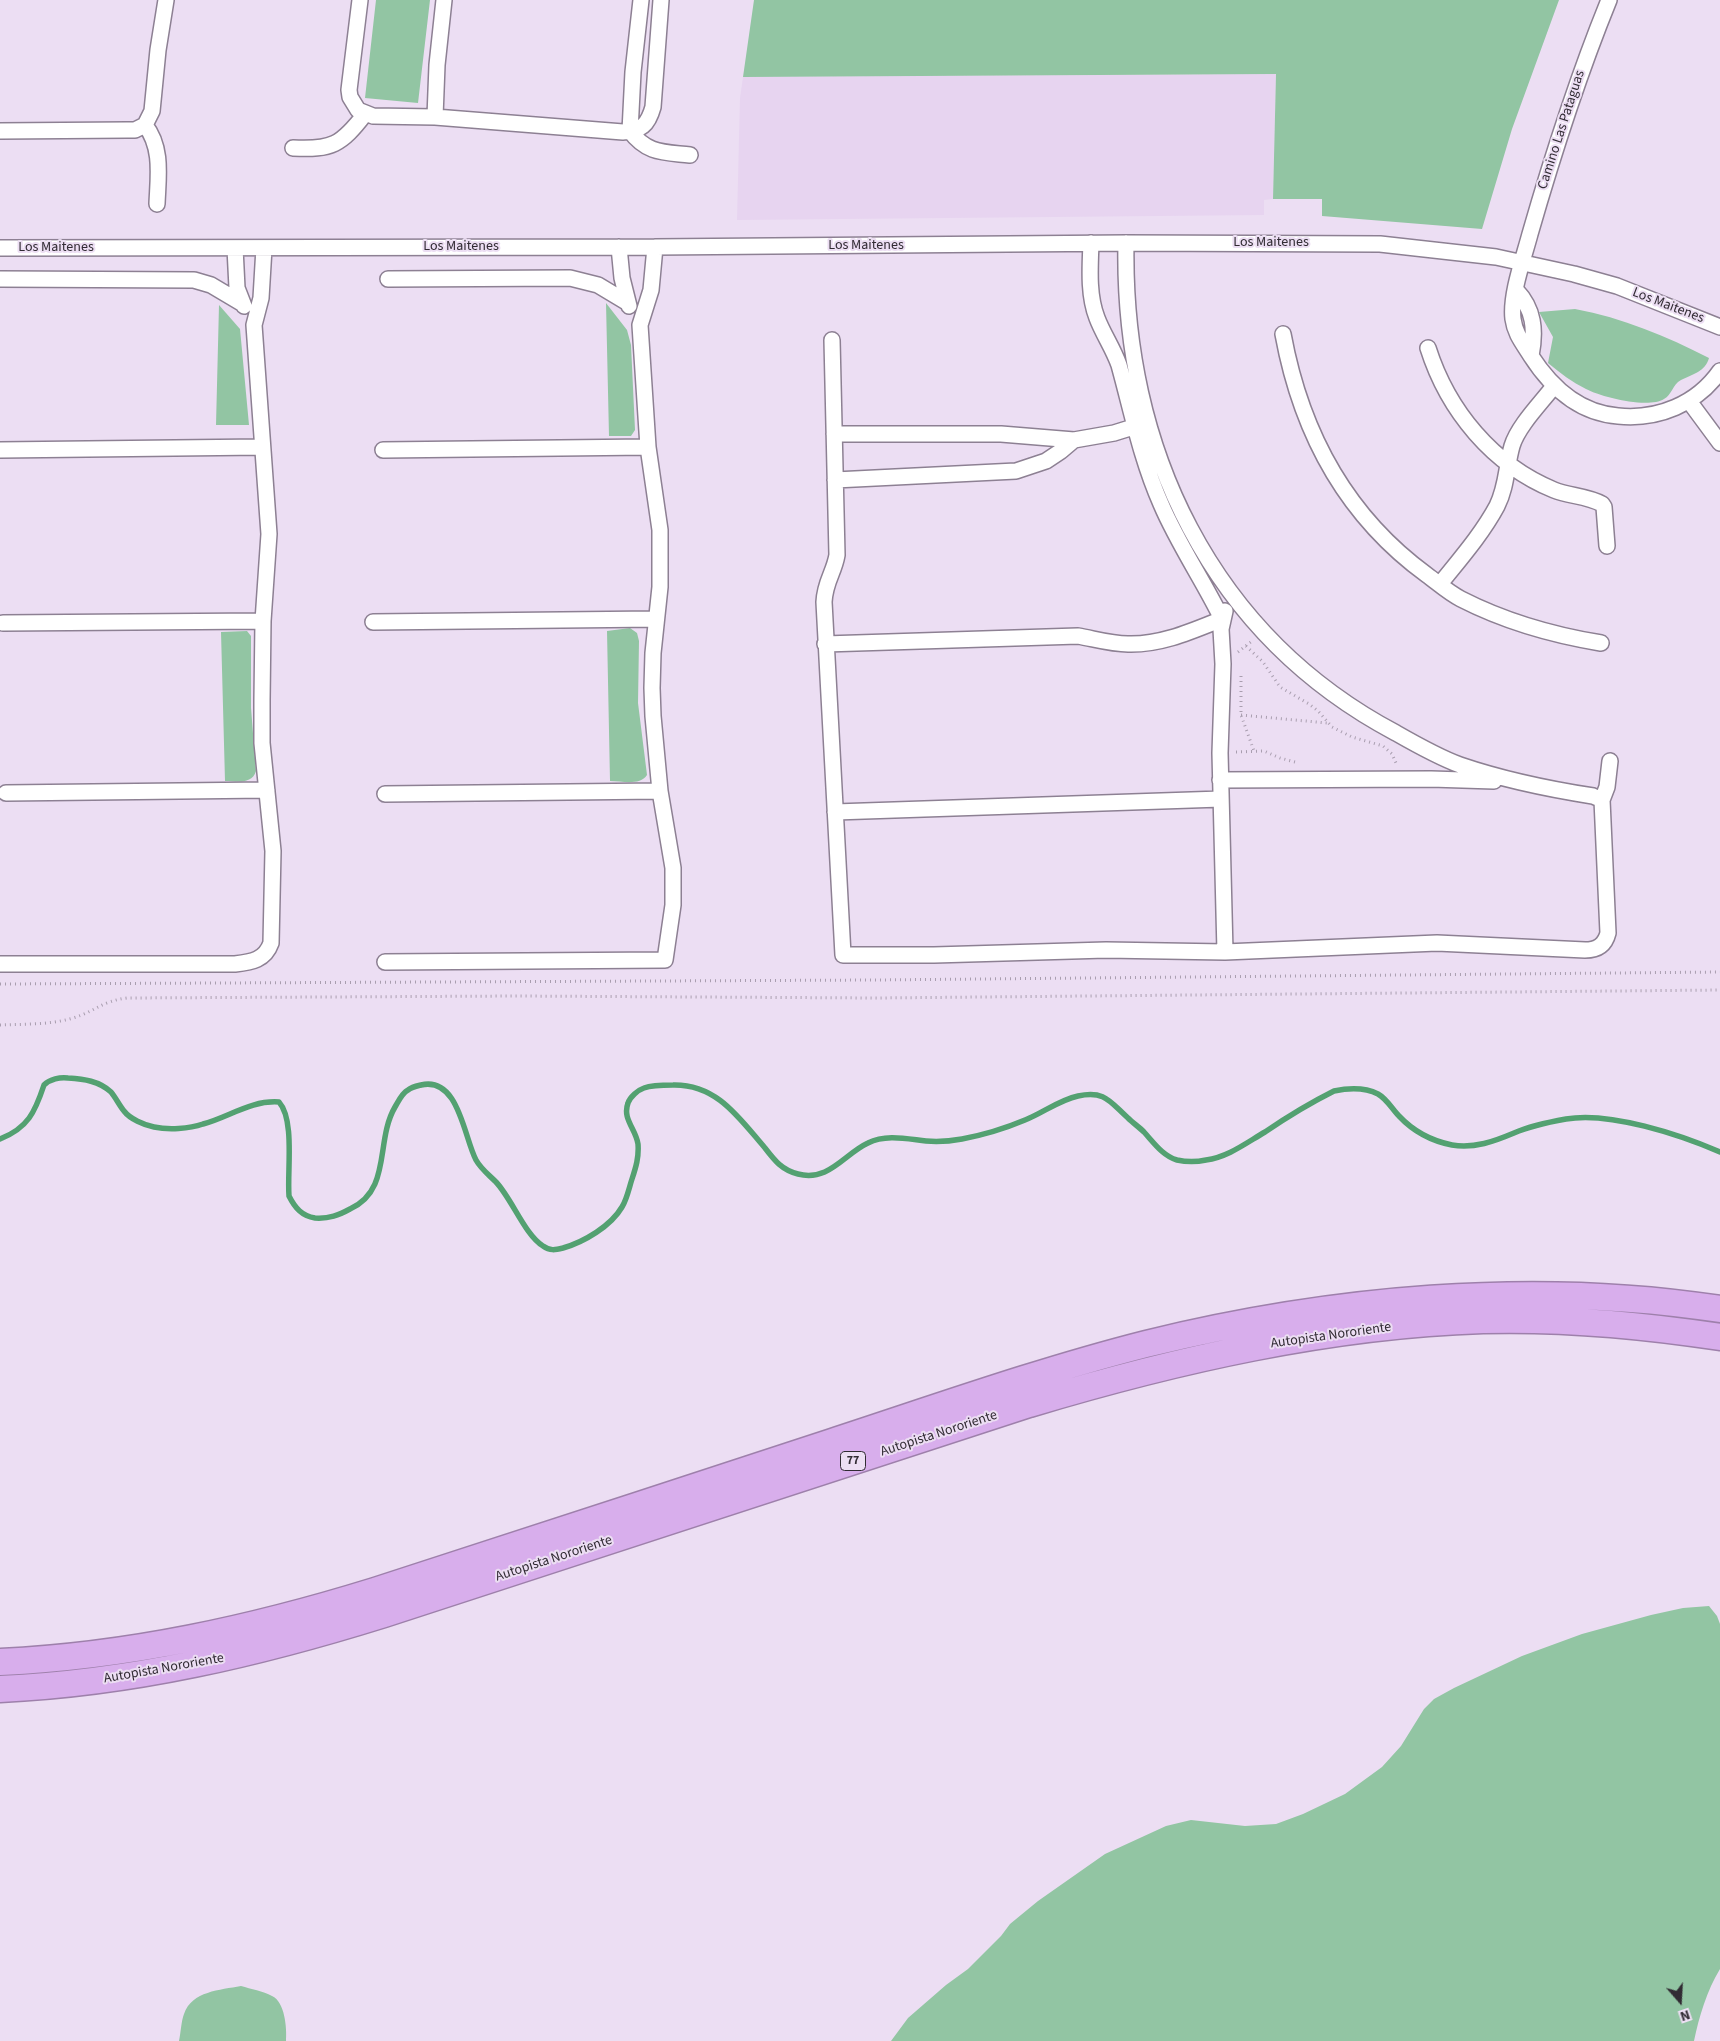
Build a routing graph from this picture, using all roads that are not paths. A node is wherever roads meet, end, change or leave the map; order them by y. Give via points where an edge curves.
1 (166, 0) edge
2 (360, 0) edge
3 (444, 0) edge
4 (641, 0) edge
5 (661, 0) edge
6 (1609, 0) edge
7 (365, 114) junction
8 (435, 117) junction
9 (145, 125) junction
10 (0, 131) edge
11 (630, 132) junction
12 (293, 148) dead end
13 (690, 155) dead end
14 (157, 204) dead end
15 (1126, 243) junction
16 (1091, 244) junction
17 (619, 247) junction
18 (655, 247) junction
19 (0, 248) edge
20 (235, 248) junction
21 (264, 248) junction
22 (1522, 262) junction
23 (0, 279) edge
24 (388, 279) dead end
25 (628, 303) junction
26 (243, 304) junction
27 (254, 325) junction
28 (640, 325) junction
29 (1720, 327) edge
30 (1284, 334) dead end
31 (832, 340) dead end
32 (1428, 348) dead end
33 (1720, 370) edge
34 (1554, 386) junction
35 (1689, 401) junction
36 (1141, 425) junction
37 (834, 434) junction
38 (1074, 440) junction
39 (1720, 443) edge
40 (262, 447) junction
41 (648, 447) junction
42 (0, 450) edge
43 (383, 450) dead end
44 (1509, 466) junction
45 (835, 480) junction
46 (1607, 546) dead end
47 (1440, 584) junction
48 (1232, 596) junction
49 (656, 619) junction
50 (1222, 619) junction
51 (263, 622) junction
52 (373, 622) dead end
53 (3, 623) dead end
54 (1601, 643) dead end
55 (826, 644) junction
56 (1443, 758) junction
57 (1610, 761) dead end
58 (1431, 779) junction
59 (1220, 780) junction
60 (1516, 782) junction
61 (267, 790) junction
62 (660, 791) junction
63 (6, 793) dead end
64 (385, 794) dead end
65 (1220, 799) junction
66 (1602, 800) junction
67 (835, 812) junction
68 (1226, 952) junction
69 (385, 962) dead end
70 (0, 964) edge
71 (1720, 1309) edge
72 (1720, 1337) edge
73 (0, 1662) edge
74 (0, 1689) edge

1 - 9 street via 152,111
2 - 7 street via 349,90 353,104
3 - 8 street
4 - 11 street
5 - 11 street via 653,108 644,127
6 - 22 street, Camino Las Pataguas via 1563,124
7 - 8 street
7 - 12 street via 348,133 327,147
8 - 11 street
9 - 10 street via 135,130
9 - 14 street via 157,147
11 - 13 street via 650,150
15 - 16 street, Los Maitenes
15 - 22 street, Los Maitenes via 1380,244 1496,256
15 - 36 street via 1128,322
16 - 18 street, Los Maitenes
16 - 36 street via 1092,303
17 - 18 street, Los Maitenes
17 - 21 street, Los Maitenes
17 - 25 street
18 - 28 street via 651,290
19 - 20 street, Los Maitenes
20 - 21 street, Los Maitenes
20 - 26 street via 237,288
21 - 27 street via 261,298
22 - 29 street, Los Maitenes via 1617,286
22 - 34 street, Camino Las Pataguas via 1516,290 1527,304 1533,321 1531,356
23 - 26 street via 194,280 211,285
24 - 25 street via 570,278 598,284
25 - 28 street
26 - 27 street
27 - 40 street
28 - 41 street
30 - 47 street via 1303,411 1338,480 1374,527 1416,567
31 - 37 street
32 - 44 street via 1453,404 1474,432
33 - 35 street
34 - 35 street via 1588,408 1614,416 1643,416
34 - 44 street via 1517,436
35 - 39 street
36 - 38 street
36 - 48 street via 1183,516
36 - 50 street via 1144,462 1161,504
37 - 38 street via 1001,434
37 - 45 street
38 - 45 street via 1046,461 1016,471
40 - 42 street
40 - 51 street via 269,534
41 - 43 street
41 - 49 street via 660,530 660,587
44 - 46 street via 1554,490 1602,504
44 - 47 street via 1497,505 1472,544
45 - 55 street via 836,555 825,586
47 - 54 street via 1459,598 1513,622
48 - 50 street
48 - 56 street via 1263,632 1338,699 1368,719
49 - 52 street
49 - 62 street via 652,688
50 - 55 street via 1163,641 1139,644 1078,636
50 - 59 street via 1229,654
51 - 53 street
51 - 61 street via 262,743
55 - 67 street
56 - 58 street via 1444,768
56 - 60 street
57 - 66 street
58 - 59 street
58 - 60 street
59 - 65 street
60 - 66 street
61 - 63 street
61 - 70 street via 274,896 271,943 261,958 235,964
62 - 64 street
62 - 69 street via 673,868 673,905 665,960
65 - 67 street
65 - 68 street
66 - 68 street via 1608,933 1605,943 1596,949 1437,943
67 - 68 street via 843,955 1106,950
71 - 73 highway, Autopista Nororiente / 77 via 1603,1297 1487,1296 1314,1312 1197,1333 1145,1344 1022,1380 375,1591 268,1622 110,1653
72 - 74 highway, Autopista Nororiente / 77 via 1638,1326 1484,1320 1342,1333 1175,1363 1029,1404 311,1636 165,1670 92,1682

